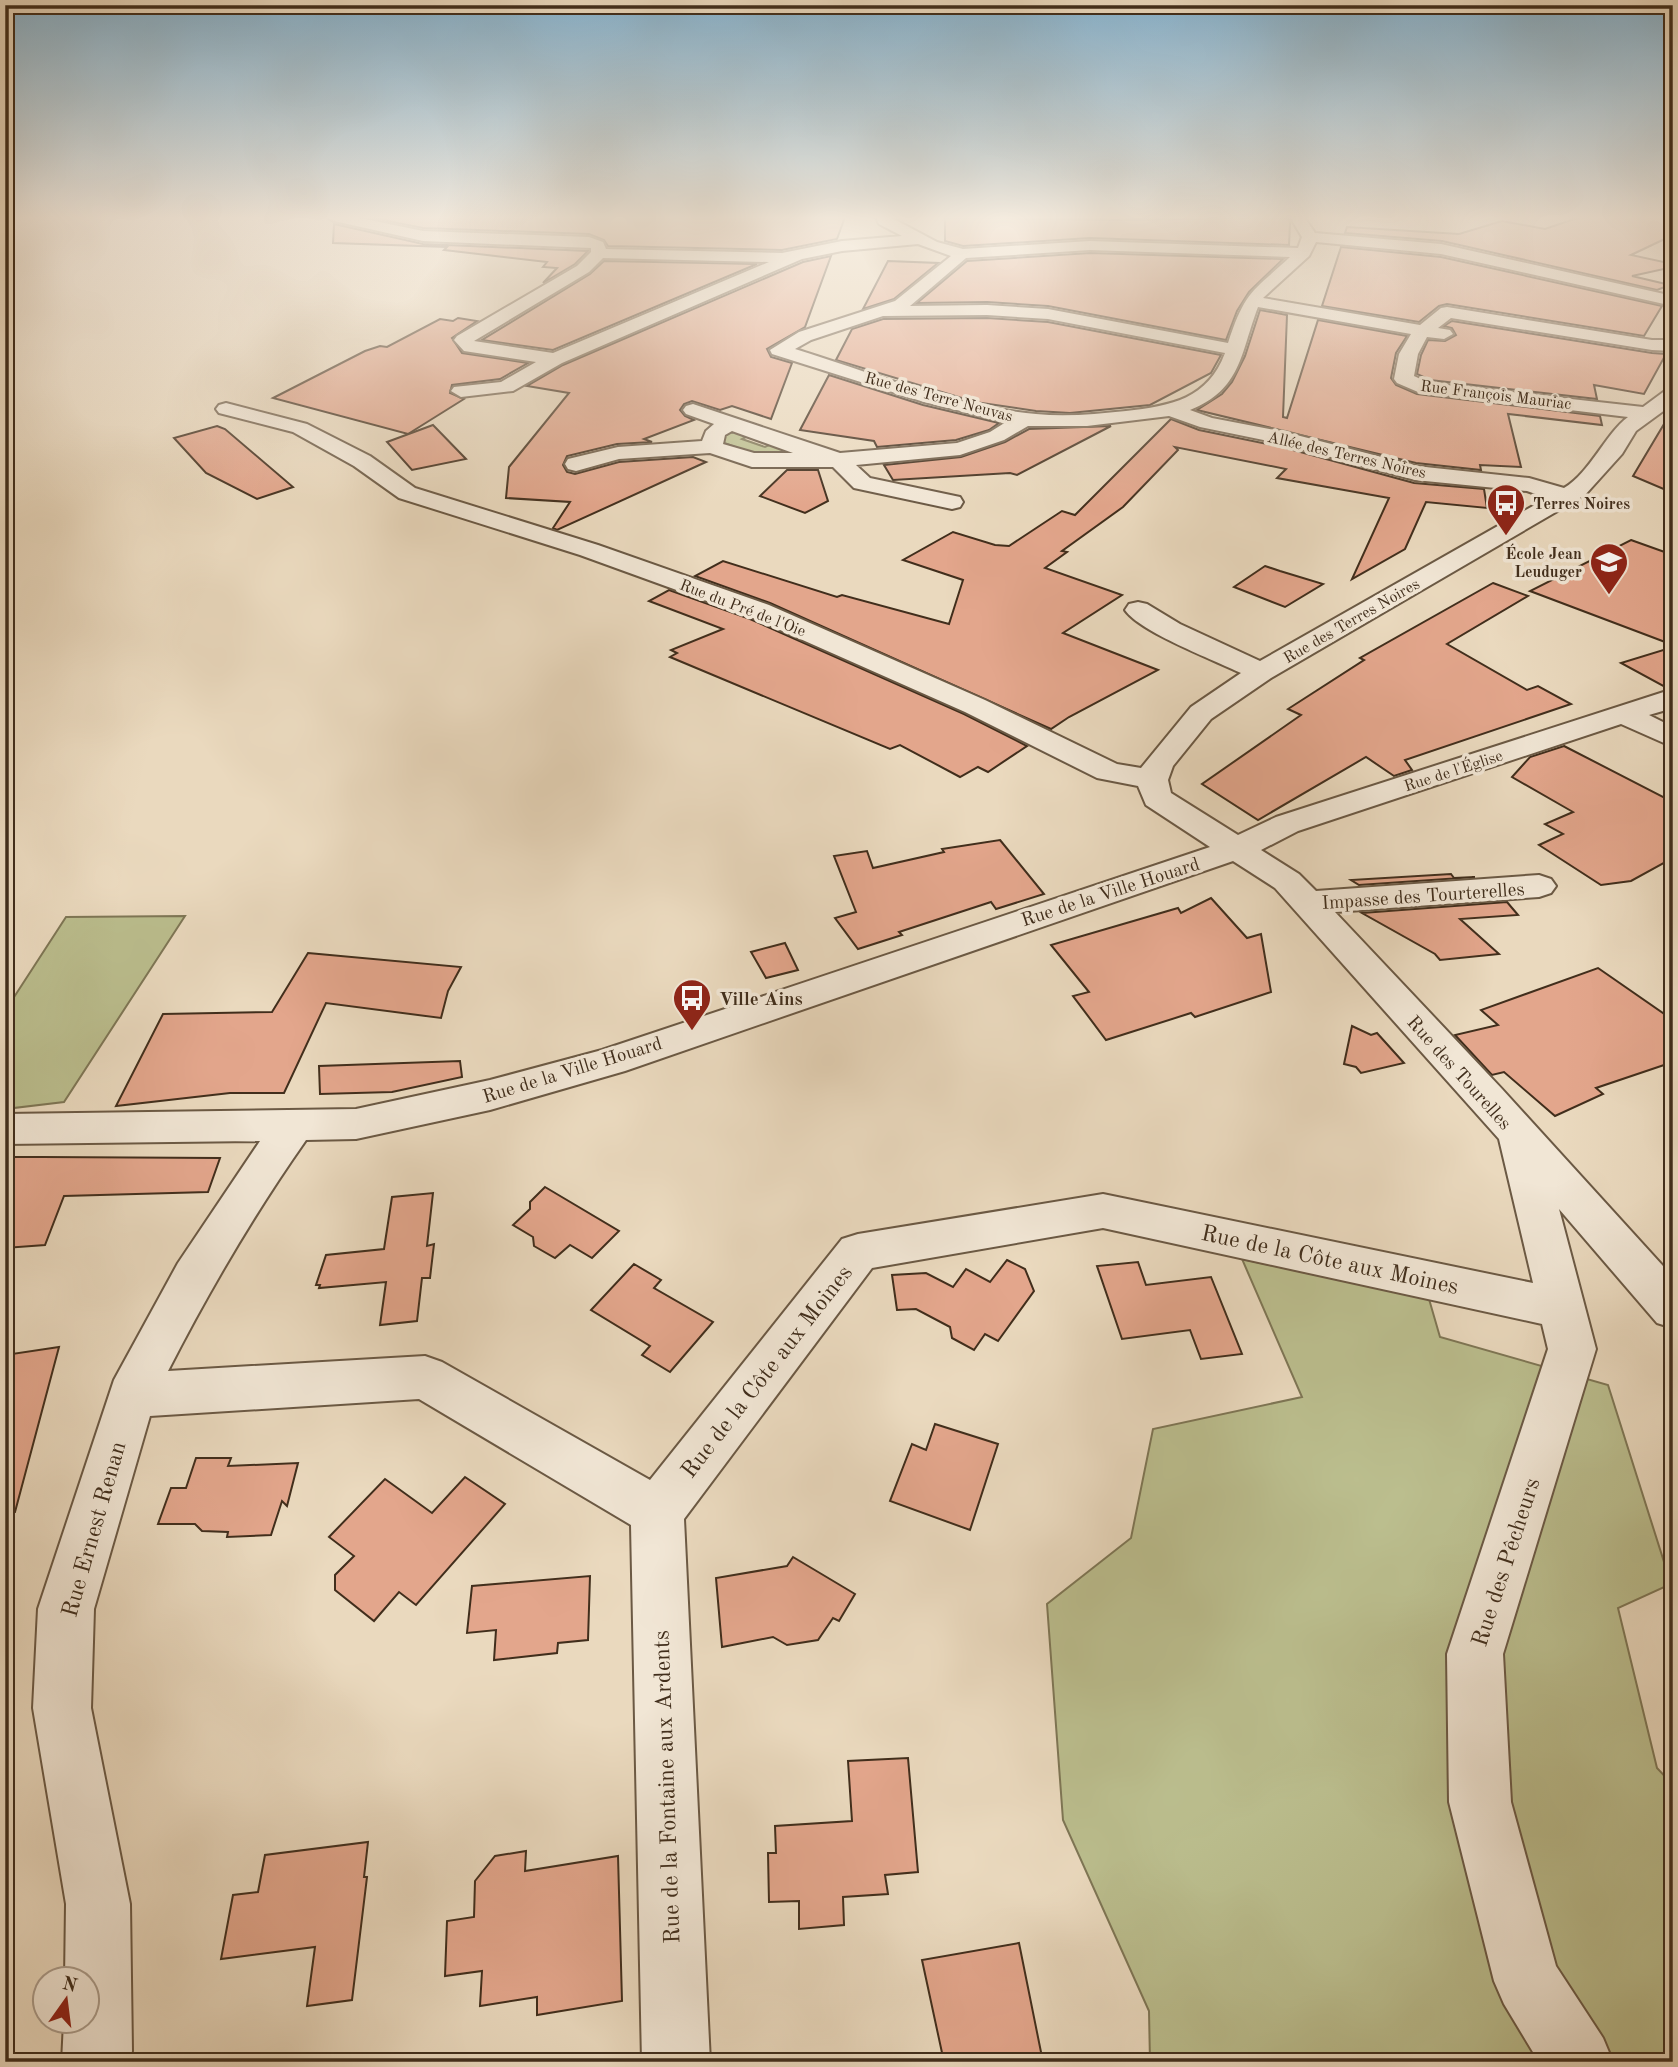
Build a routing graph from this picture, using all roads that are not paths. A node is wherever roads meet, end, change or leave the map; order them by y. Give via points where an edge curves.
1 (508, 313) edge
2 (662, 313) edge
3 (880, 313) edge
4 (1041, 313) edge
5 (1248, 313) edge
6 (1326, 313) edge
7 (1445, 313) edge
8 (1456, 313) edge
9 (1424, 330) junction
10 (1464, 337) dead end
11 (1673, 341) edge
12 (1234, 349) junction
13 (555, 359) junction
14 (461, 391) dead end
15 (1673, 394) edge
16 (226, 409) dead end
17 (693, 410) dead end
18 (1171, 411) junction
19 (1644, 413) junction
20 (1025, 419) junction
21 (730, 424) junction
22 (711, 447) junction
23 (839, 460) junction
24 (576, 464) dead end
25 (1571, 493) junction
26 (952, 502) dead end
27 (1138, 610) dead end
28 (1261, 672) junction
29 (1673, 698) edge
30 (1623, 714) junction
31 (1673, 738) edge
32 (1152, 780) junction
33 (1236, 849) junction
34 (1539, 886) dead end
35 (1306, 903) junction
36 (295, 1124) junction
37 (5, 1129) edge
38 (1519, 1136) junction
39 (1562, 1309) junction
40 (1673, 1309) edge
41 (131, 1395) junction
42 (657, 1512) junction
43 (96, 2062) edge
44 (676, 2062) edge
45 (1579, 2062) edge

1 - 13 street via 463,340 470,347
2 - 13 street
3 - 20 street, Rue des Terre Neuvas via 805,336 779,350 963,406
4 - 12 street
5 - 12 street
6 - 9 street
7 - 9 street
8 - 11 street via 1652,345 1669,346
9 - 10 street
9 - 19 street, Rue François Mauriac via 1408,348 1404,379 1412,384
12 - 18 street via 1216,387
13 - 14 street via 506,387
15 - 19 street, Rue des Terres Noires
16 - 32 street, Rue du Pré de l'Oie via 300,428 362,461 407,493 760,611 1108,771
17 - 21 street
18 - 20 street via 1093,420
18 - 25 street, Allée des Terres Noires via 1415,473
19 - 25 street, Rue des Terres Noires
20 - 23 street via 997,436 960,449
21 - 22 street via 716,431
21 - 23 street
22 - 23 street via 752,460
22 - 24 street via 618,453
23 - 26 street via 862,483
25 - 28 street, Rue des Terres Noires
27 - 28 street
28 - 32 street, Rue des Terres Noires via 1201,713 1158,764
29 - 30 street, Rue de l'Église
30 - 31 street
30 - 33 street, Rue de l'Église via 1287,824
32 - 33 street via 1157,798
33 - 35 street, Rue des Tourelles via 1287,881
33 - 36 street, Rue de la Ville Houard via 611,1061 491,1095 356,1124
34 - 35 street, Impasse des Tourterelles
35 - 38 street, Rue des Tourelles
36 - 37 street, Rue de la Ville Houard
36 - 41 street, Rue Ernest Renan via 194,1276
38 - 39 street, Rue des Pêcheurs
38 - 40 street, Rue des Tourelles
39 - 42 street, Rue de la Côte aux Moines via 1103,1211 858,1252
39 - 45 street, Rue des Pêcheurs via 1572,1349 1475,1654 1480,1802 1527,1981
41 - 42 street via 425,1377
41 - 43 street, Rue Ernest Renan via 66,1609 62,1708 98,1904
42 - 44 street, Rue de la Fontaine aux Ardents

